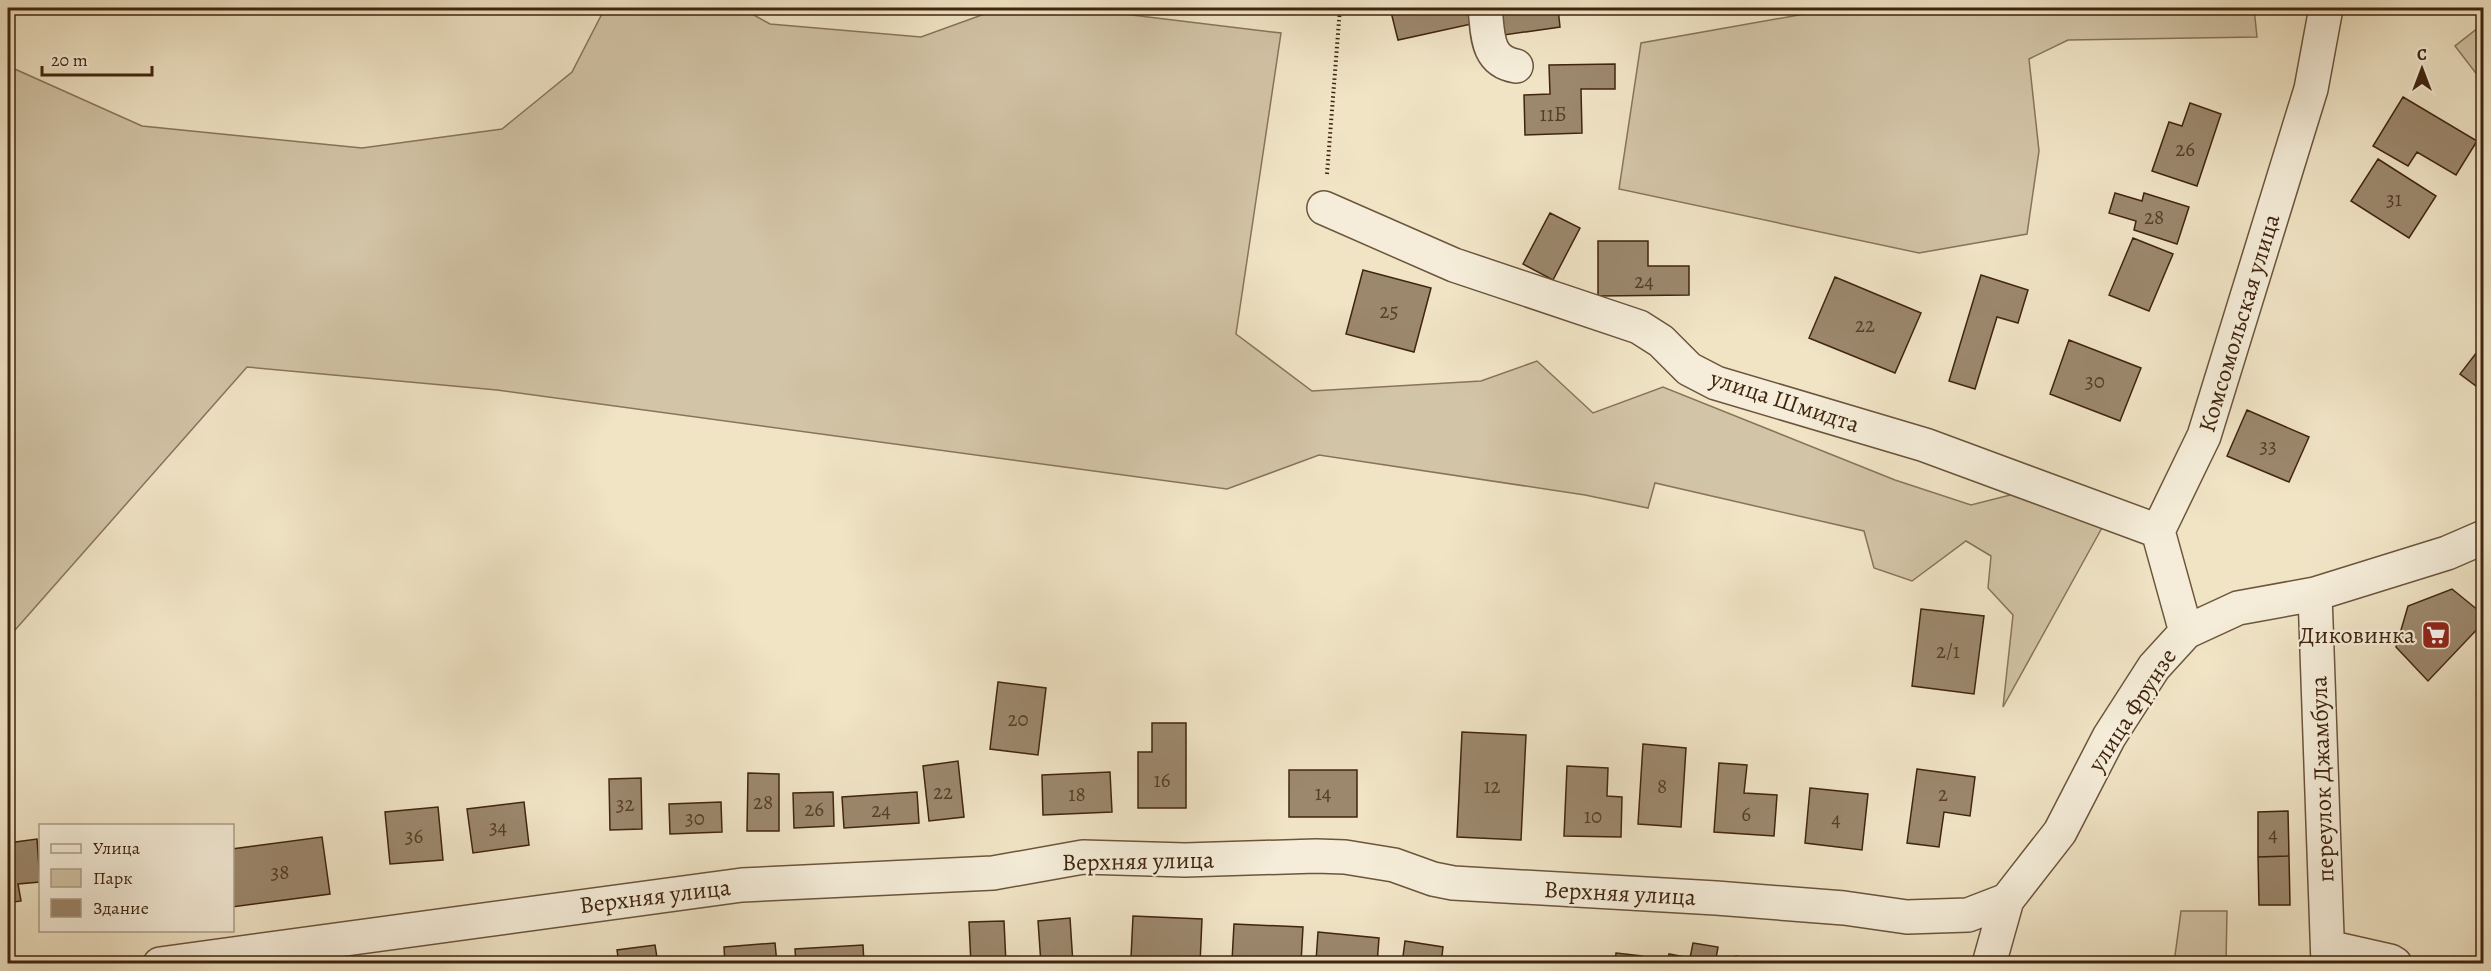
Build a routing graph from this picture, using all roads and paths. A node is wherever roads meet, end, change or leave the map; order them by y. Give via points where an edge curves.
1 (1340, 8) edge
2 (1485, 8) edge
3 (2326, 8) edge
4 (1516, 66) dead end
5 (1324, 208) joint
6 (2158, 531) junction
7 (2484, 537) edge
8 (2315, 594) junction
9 (2186, 632) junction
10 (2007, 900) junction
11 (2328, 955) edge
12 (160, 963) edge
13 (1989, 963) edge
14 (2394, 963) edge

1 - 5 path
2 - 4 street via 1489,43 1495,55 1504,64
3 - 6 street, Комсомольская улица via 2311,89 2204,436
5 - 6 street, улица Шмидта via 1454,265 1639,327 1661,341 1689,369 1716,383 1925,445
6 - 9 street
7 - 8 street, улица Фрунзе via 2447,553
8 - 9 street, улица Фрунзе via 2238,608
8 - 11 street, переулок Джамбула
9 - 10 street, улица Фрунзе via 2154,667 2109,737 2060,832
10 - 12 street, Верхняя улица via 1968,915 1907,917 1716,898 1453,883 1394,865 1345,857 1083,857 993,873 742,885
10 - 13 street
11 - 14 street

